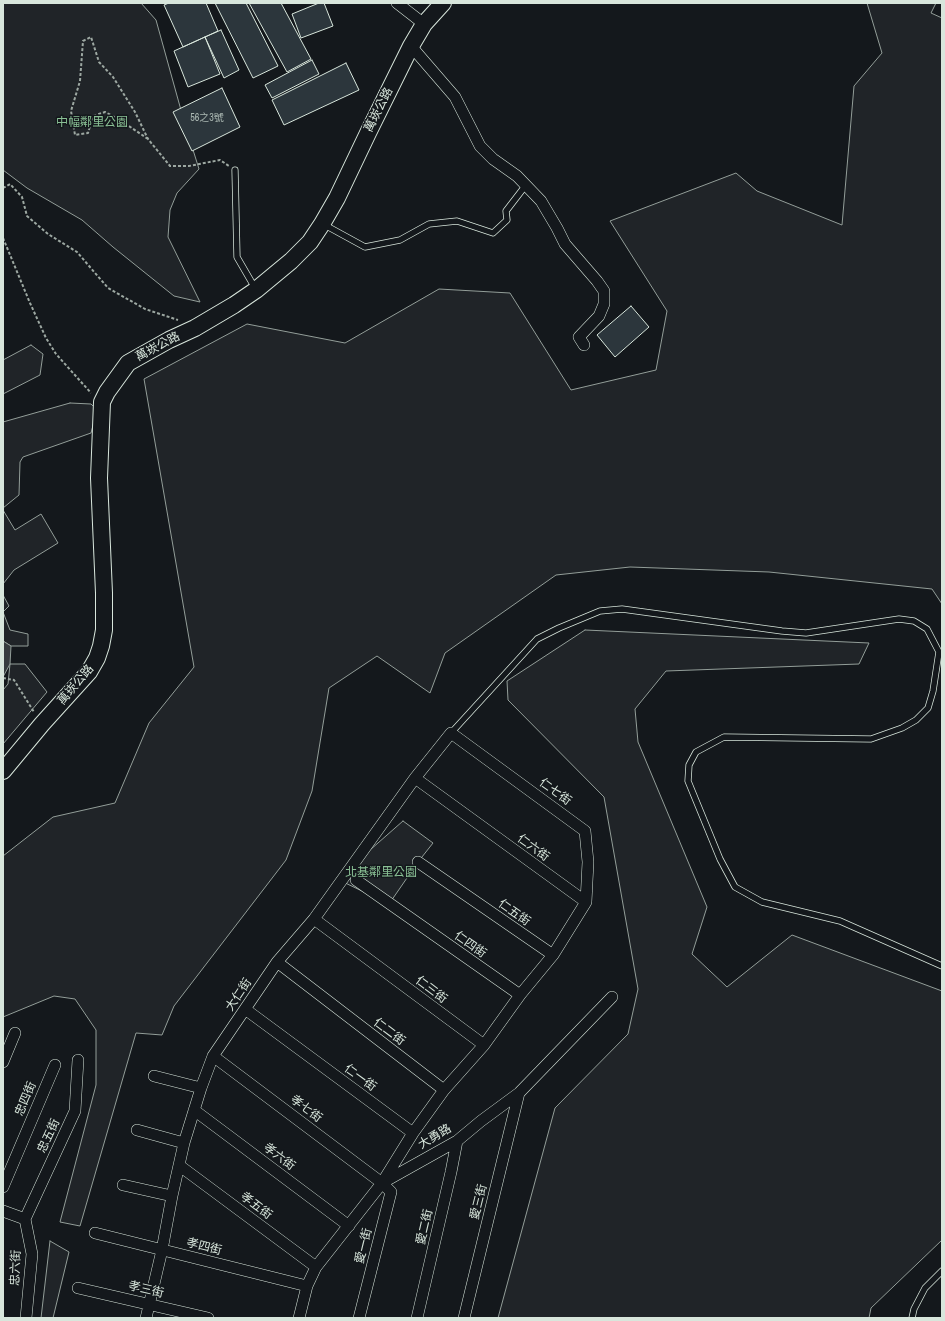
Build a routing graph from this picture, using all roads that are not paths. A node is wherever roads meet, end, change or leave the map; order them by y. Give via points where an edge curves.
1 (397, 3) edge
2 (443, 3) edge
3 (424, 24) junction
4 (411, 46) junction
5 (235, 170) road end
6 (526, 185) junction
7 (322, 224) junction
8 (256, 290) junction
9 (584, 345) dead end
10 (451, 733) junction
11 (3, 771) edge
12 (416, 778) junction
13 (418, 862) dead end
14 (356, 880) dead end
15 (586, 902) junction
16 (314, 919) junction
17 (553, 955) junction
18 (276, 962) junction
19 (942, 966) edge
20 (520, 996) junction
21 (612, 997) dead end
22 (245, 1009) junction
23 (15, 1033) dead end
24 (484, 1045) junction
25 (213, 1056) junction
26 (78, 1060) dead end
27 (3, 1062) edge
28 (55, 1065) dead end
29 (154, 1076) dead end
30 (201, 1088) junction
31 (444, 1090) junction
32 (519, 1093) junction
33 (194, 1110) junction
34 (137, 1130) dead end
35 (413, 1133) junction
36 (457, 1141) junction
37 (184, 1143) junction
38 (180, 1166) junction
39 (382, 1183) junction
40 (123, 1185) dead end
41 (3, 1187) edge
42 (172, 1196) junction
43 (3, 1211) edge
44 (25, 1219) junction
45 (349, 1226) junction
46 (95, 1234) dead end
47 (162, 1250) junction
48 (316, 1267) junction
49 (942, 1271) edge
50 (307, 1286) junction
51 (78, 1288) dead end
52 (150, 1304) junction
53 (26, 1318) edge
54 (146, 1318) edge
55 (208, 1318) edge
56 (299, 1318) edge
57 (359, 1318) edge
58 (417, 1318) edge
59 (464, 1318) edge
60 (912, 1318) edge

1 - 3 street
2 - 3 street, 萬崁公路
3 - 4 street, 萬崁公路
4 - 6 street via 455,97 480,146
4 - 7 street, 萬崁公路
5 - 8 lane via 237,257
6 - 7 lane via 506,211 507,220 493,233 456,222 429,224 400,240 364,247
6 - 9 street via 541,201 565,244 604,291 604,304 599,316 579,337
7 - 8 street, 萬崁公路 via 310,242 291,261
8 - 11 street, 萬崁公路 via 195,328 128,363 107,392 102,402 99,478 104,593 101,646 89,672
10 - 12 street, 大仁街
10 - 15 street, 仁七街 via 585,830 588,862
10 - 19 lane via 537,639 600,611 622,609 806,633 899,619 914,621 927,629 940,652 928,708 916,720 871,739 724,737 696,752 689,765 688,781 720,859 735,887 762,902 840,921
12 - 15 street, 仁六街
12 - 16 street, 大仁街
13 - 17 street, 仁五街
14 - 20 street, 仁四街
15 - 17 street
16 - 18 street, 大仁街
16 - 24 street, 仁三街
17 - 20 street
18 - 22 street, 大仁街
18 - 31 street, 仁二街
20 - 24 street
21 - 32 street, 大勇路
22 - 25 street, 大仁街
22 - 35 street, 仁一街
23 - 27 street
24 - 31 street
25 - 30 street, 大仁街
25 - 39 street, 孝七街
26 - 44 street, 忠五街 via 75,1111
28 - 41 street, 忠四街
29 - 30 street
30 - 33 street, 大仁街
31 - 35 street
32 - 36 street, 大勇路
32 - 59 street, 愛三街
33 - 37 street, 大仁街
33 - 45 street, 孝六街
34 - 37 street
35 - 39 street
36 - 39 street, 大勇路
36 - 58 street, 愛二街
37 - 38 street, 大仁街
38 - 42 street, 大仁街
38 - 48 street, 孝五街
39 - 45 street, 大勇路
39 - 57 street, 愛一街 via 391,1192
40 - 42 street
42 - 47 street, 大仁街
43 - 44 street
44 - 53 street, 忠六街 via 32,1254
45 - 48 street, 大勇路
46 - 47 street, 孝四街
47 - 50 street, 孝四街
47 - 52 street, 大仁街
48 - 50 street, 大勇路
49 - 60 lane via 926,1288
50 - 56 street, 大勇路
51 - 52 street, 孝三街
52 - 54 street, 大仁街
52 - 55 street, 孝三街

